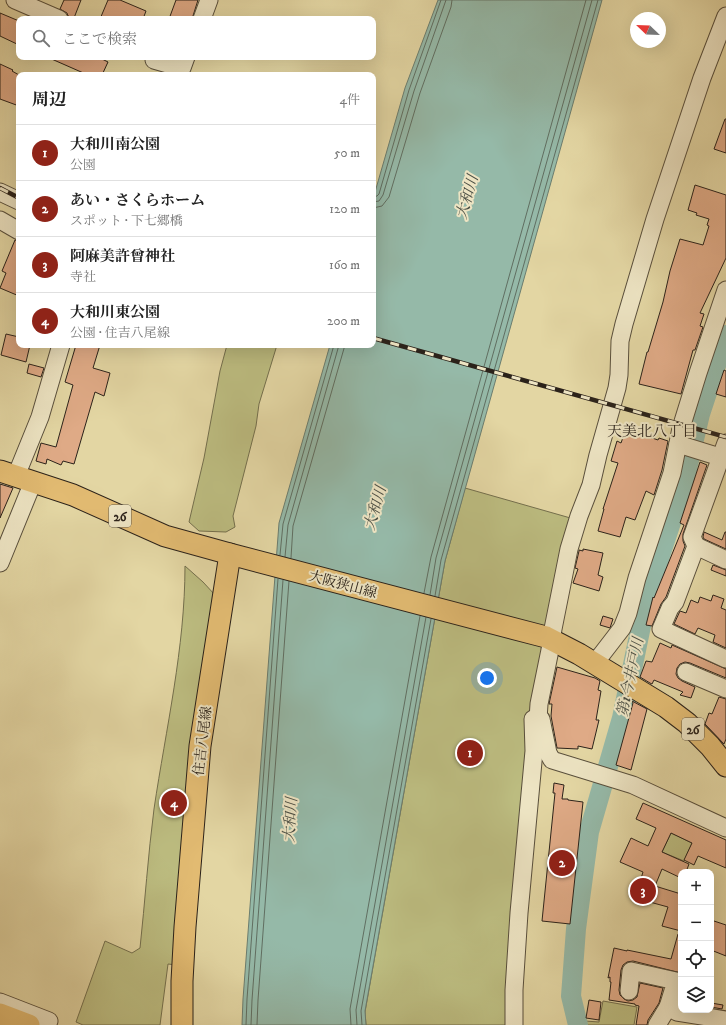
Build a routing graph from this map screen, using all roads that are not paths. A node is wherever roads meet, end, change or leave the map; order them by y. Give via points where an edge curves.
1 (15, 0) edge
2 (209, 0) edge
3 (52, 16) edge
4 (203, 16) edge
5 (726, 16) edge
6 (185, 60) edge
7 (150, 64) edge
8 (0, 192) edge
9 (16, 200) edge
10 (0, 220) edge
11 (16, 228) edge
12 (726, 293) edge
13 (60, 348) edge
14 (688, 447) junction
15 (724, 453) edge
16 (16, 476) edge
17 (696, 546) junction
18 (236, 556) junction
19 (726, 560) edge
20 (0, 563) edge
21 (549, 639) junction
22 (726, 660) edge
23 (595, 663) junction
24 (686, 672) dead end
25 (726, 689) edge
26 (536, 712) junction
27 (726, 766) edge
28 (726, 828) edge
29 (629, 991) dead end
30 (0, 1002) edge
31 (668, 1007) junction
32 (0, 1014) edge
33 (726, 1020) edge
34 (48, 1023) edge
35 (29, 1025) edge
36 (182, 1025) edge
37 (514, 1025) edge
38 (657, 1025) edge

1 - 3 street
2 - 4 street
5 - 21 street via 702,78 632,296 620,341 615,399 591,485 569,549
6 - 7 street via 182,68
8 - 9 street
10 - 11 street
12 - 14 street via 681,428
13 - 16 street via 40,417
14 - 15 street
14 - 23 street via 672,474 622,628
15 - 17 street via 692,537
16 - 18 main road, 大阪狭山線 / 26 via 73,495 166,536
16 - 20 street
17 - 19 street
17 - 22 street via 675,602 661,629
18 - 21 main road, 大阪狭山線 / 26
18 - 36 main road, 住吉八尾線 via 200,746 185,934
21 - 23 main road, 大阪狭山線 / 26
21 - 26 street
23 - 27 main road, 大阪狭山線 / 26 via 653,698 687,723
24 - 25 street
26 - 28 street via 552,760 633,785
26 - 37 street via 519,913
29 - 31 street via 631,971 676,981
30 - 34 street
31 - 33 street via 677,1012
31 - 38 street
32 - 35 main road

